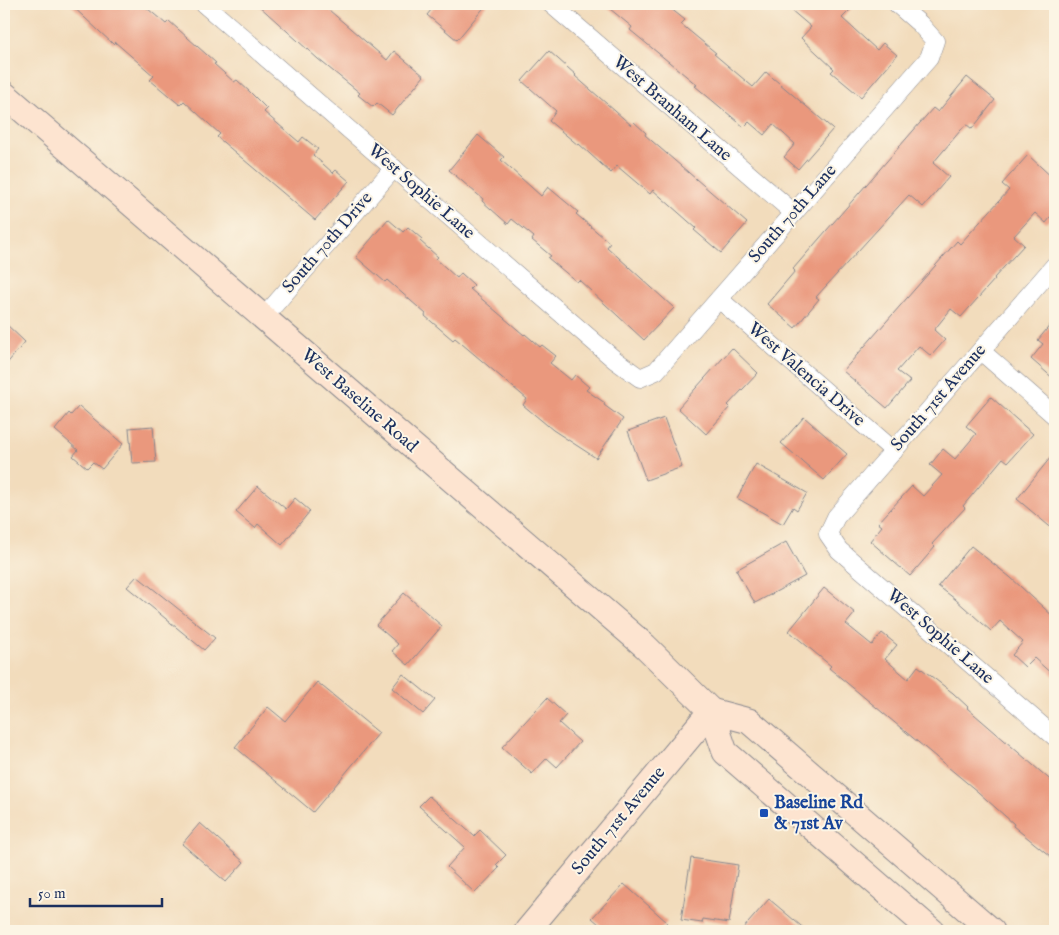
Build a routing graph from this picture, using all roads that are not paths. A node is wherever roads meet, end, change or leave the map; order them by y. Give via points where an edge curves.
1 (204, 4) edge
2 (551, 4) edge
3 (897, 4) edge
4 (4, 94) edge
5 (394, 168) junction
6 (794, 213) junction
7 (1055, 265) edge
8 (719, 299) junction
9 (263, 318) junction
10 (981, 351) junction
11 (640, 378) joint
12 (1055, 416) edge
13 (894, 451) junction
14 (828, 534) joint
15 (710, 711) junction
16 (1055, 737) edge
17 (527, 931) edge
18 (932, 931) edge
19 (992, 931) edge

1 - 5 street, West Sophie Lane
2 - 6 street, West Branham Lane
3 - 6 street, South 70th Lane via 935,41 929,58
4 - 9 main road, West Baseline Road
5 - 9 street, South 70th Drive
5 - 11 street, West Sophie Lane via 615,360
6 - 8 street, South 70th Lane
7 - 10 street, South 71st Avenue
8 - 11 street, South 70th Lane via 656,371
8 - 13 street, West Valencia Drive
9 - 15 main road, West Baseline Road via 645,646
10 - 12 street
10 - 13 street, South 71st Avenue
13 - 14 street, South 71st Avenue via 836,518
14 - 16 street, West Sophie Lane via 840,550
15 - 17 main road, South 71st Avenue
15 - 18 main road, West Baseline Road via 725,752
15 - 19 main road via 749,721

